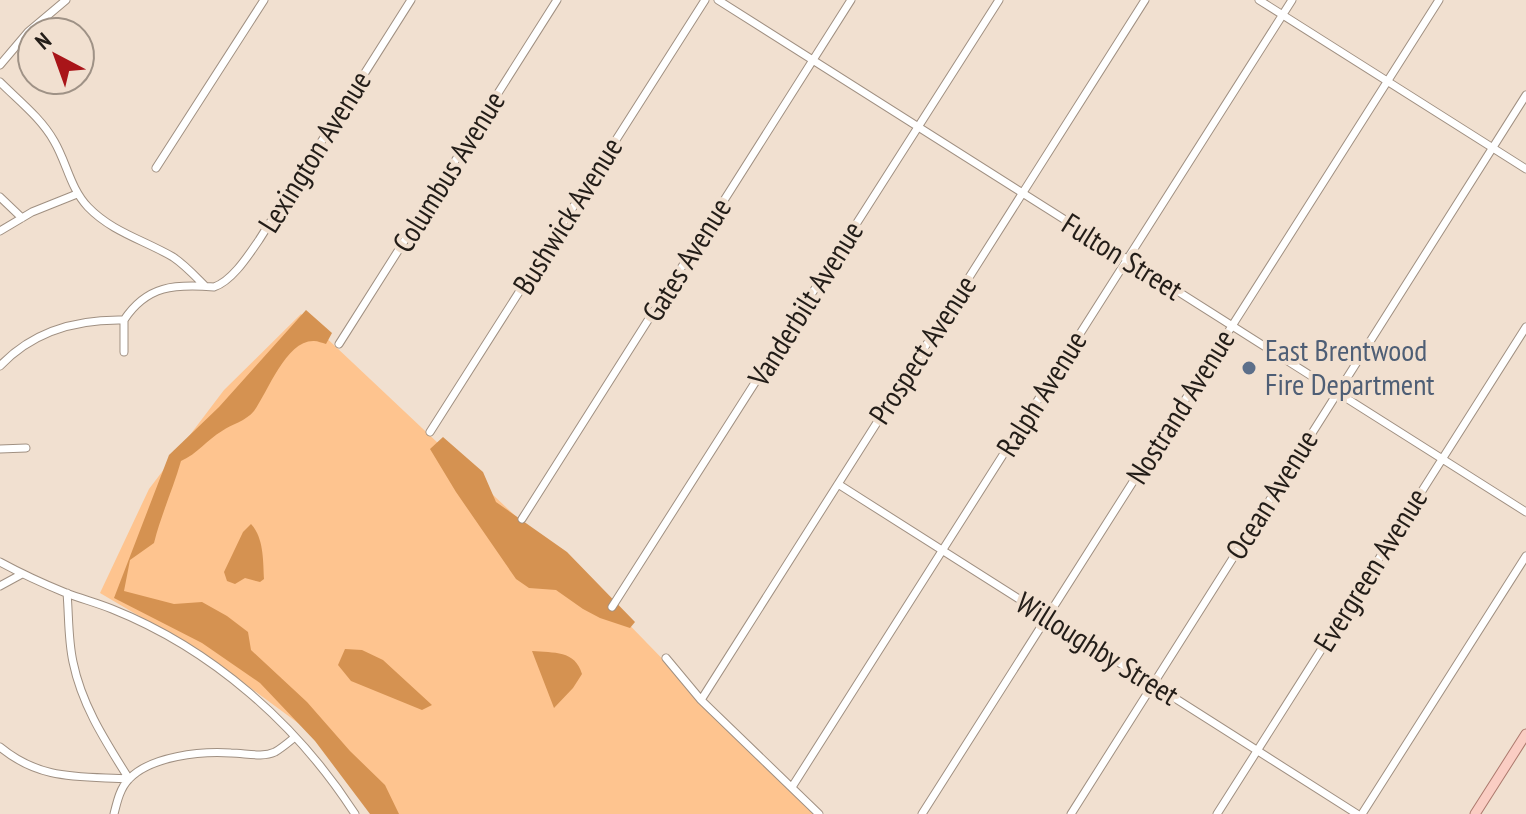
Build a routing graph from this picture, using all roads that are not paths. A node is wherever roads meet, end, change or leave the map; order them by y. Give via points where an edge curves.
1 (66, 0) edge
2 (264, 0) edge
3 (411, 0) edge
4 (557, 0) edge
5 (705, 0) edge
6 (718, 0) edge
7 (851, 0) edge
8 (999, 0) edge
9 (1145, 0) edge
10 (1259, 0) edge
11 (1292, 0) edge
12 (1439, 0) edge
13 (1283, 15) junction
14 (812, 61) junction
15 (0, 65) edge
16 (0, 82) edge
17 (1388, 82) junction
18 (1526, 95) edge
19 (918, 127) junction
20 (1492, 148) junction
21 (156, 168) dead end
22 (1526, 169) edge
23 (77, 194) junction
24 (1023, 194) junction
25 (0, 197) edge
26 (22, 218) junction
27 (0, 231) edge
28 (1127, 260) junction
29 (205, 286) junction
30 (124, 320) junction
31 (1233, 326) junction
32 (1526, 327) edge
33 (339, 344) dead end
34 (124, 352) dead end
35 (0, 366) edge
36 (1336, 393) junction
37 (430, 432) dead end
38 (26, 448) dead end
39 (0, 449) edge
40 (1442, 459) junction
41 (838, 484) junction
42 (1526, 512) edge
43 (522, 519) dead end
44 (942, 551) junction
45 (1526, 556) edge
46 (0, 562) edge
47 (22, 574) junction
48 (0, 586) edge
49 (67, 593) junction
50 (612, 607) dead end
51 (1047, 618) junction
52 (666, 658) dead end
53 (1153, 684) junction
54 (701, 700) junction
55 (1526, 734) edge
56 (295, 737) junction
57 (0, 747) edge
58 (1257, 751) junction
59 (129, 779) junction
60 (792, 787) junction
61 (114, 814) edge
62 (355, 814) edge
63 (819, 814) edge
64 (922, 814) edge
65 (1071, 814) edge
66 (1217, 814) edge
67 (1359, 814) edge
68 (1475, 814) edge

1 - 15 street
2 - 21 street
3 - 29 street, Lexington Avenue via 248,256 220,285
4 - 33 street, Columbus Avenue
5 - 37 street, Bushwick Avenue
6 - 14 street, Fulton Street
7 - 14 street, Gates Avenue
8 - 19 street, Vanderbilt Avenue
9 - 24 street, Prospect Avenue
10 - 13 street
11 - 13 street, Ralph Avenue
12 - 17 street, Nostrand Avenue
13 - 17 street
13 - 28 street, Ralph Avenue
14 - 19 street, Fulton Street
14 - 43 street, Gates Avenue
16 - 23 street via 46,128
17 - 20 street
17 - 31 street, Nostrand Avenue
18 - 20 street, Ocean Avenue
19 - 24 street, Fulton Street
19 - 50 street, Vanderbilt Avenue
20 - 22 street
20 - 36 street, Ocean Avenue
23 - 26 street
23 - 29 street via 105,222 177,260
24 - 28 street, Fulton Street
24 - 41 street, Prospect Avenue
25 - 26 street
26 - 27 street
28 - 31 street, Fulton Street
28 - 44 street, Ralph Avenue
29 - 30 street via 157,290
30 - 34 street
30 - 35 street via 53,330
31 - 36 street, Fulton Street
31 - 51 street, Nostrand Avenue
32 - 40 street, Evergreen Avenue
36 - 40 street, Fulton Street
36 - 53 street, Ocean Avenue
38 - 39 street
40 - 42 street, Fulton Street
40 - 58 street, Evergreen Avenue
41 - 44 street, Willoughby Street
41 - 54 street, Prospect Avenue
44 - 51 street, Willoughby Street
44 - 60 street, Ralph Avenue
45 - 67 street
46 - 47 street
47 - 48 street
47 - 49 street
49 - 56 street via 182,643 237,682
49 - 59 street via 80,686 100,733
51 - 53 street, Willoughby Street
51 - 64 street, Nostrand Avenue
52 - 54 street
53 - 58 street, Willoughby Street
53 - 65 street, Ocean Avenue
54 - 60 street
55 - 68 main road
56 - 59 street via 273,753 178,757
56 - 62 street
57 - 59 street via 51,774
58 - 66 street, Evergreen Avenue
58 - 67 street, Willoughby Street
59 - 61 street
60 - 63 street

